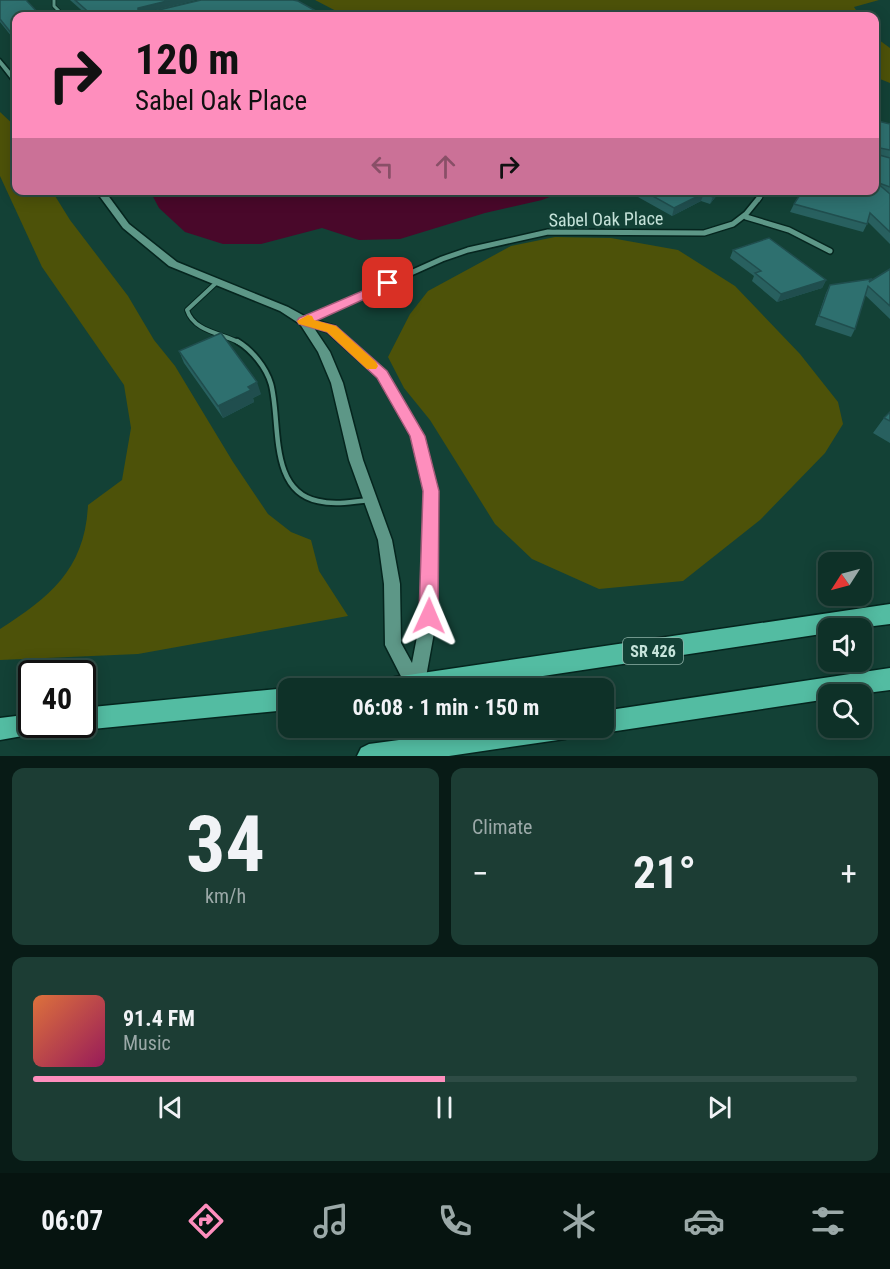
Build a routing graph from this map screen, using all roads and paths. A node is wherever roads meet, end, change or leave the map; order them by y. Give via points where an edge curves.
1 (0, 60) edge
2 (12, 76) edge
3 (103, 195) edge
4 (761, 195) edge
5 (746, 217) junction
6 (830, 251) dead end
7 (216, 283) junction
8 (303, 321) junction
9 (371, 499) junction
10 (890, 615) edge
11 (405, 678) edge
12 (412, 678) edge
13 (475, 678) edge
14 (890, 679) edge
15 (278, 700) edge
16 (96, 718) edge
17 (614, 720) edge
18 (18, 727) edge
19 (0, 729) edge
20 (409, 738) edge
21 (502, 738) edge
22 (407, 753) edge
23 (369, 756) edge

1 - 2 street
3 - 7 street via 126,226 156,252
4 - 5 street, Sabel Oak Place
5 - 6 street via 789,230
5 - 8 street, Sabel Oak Place via 726,230 704,233 548,232 468,250
7 - 8 street via 284,309
7 - 9 lane via 187,310 188,315 200,327 250,350 263,367 272,388 282,467 291,485 313,501
8 - 9 street via 324,352 337,382 345,424
8 - 12 street via 331,329 382,375 417,436 431,491 429,616
9 - 11 street via 386,540 392,584 393,645
10 - 13 main road, SR 426
14 - 17 main road
15 - 16 main road
18 - 19 main road
20 - 22 street
21 - 22 main road
22 - 23 main road

